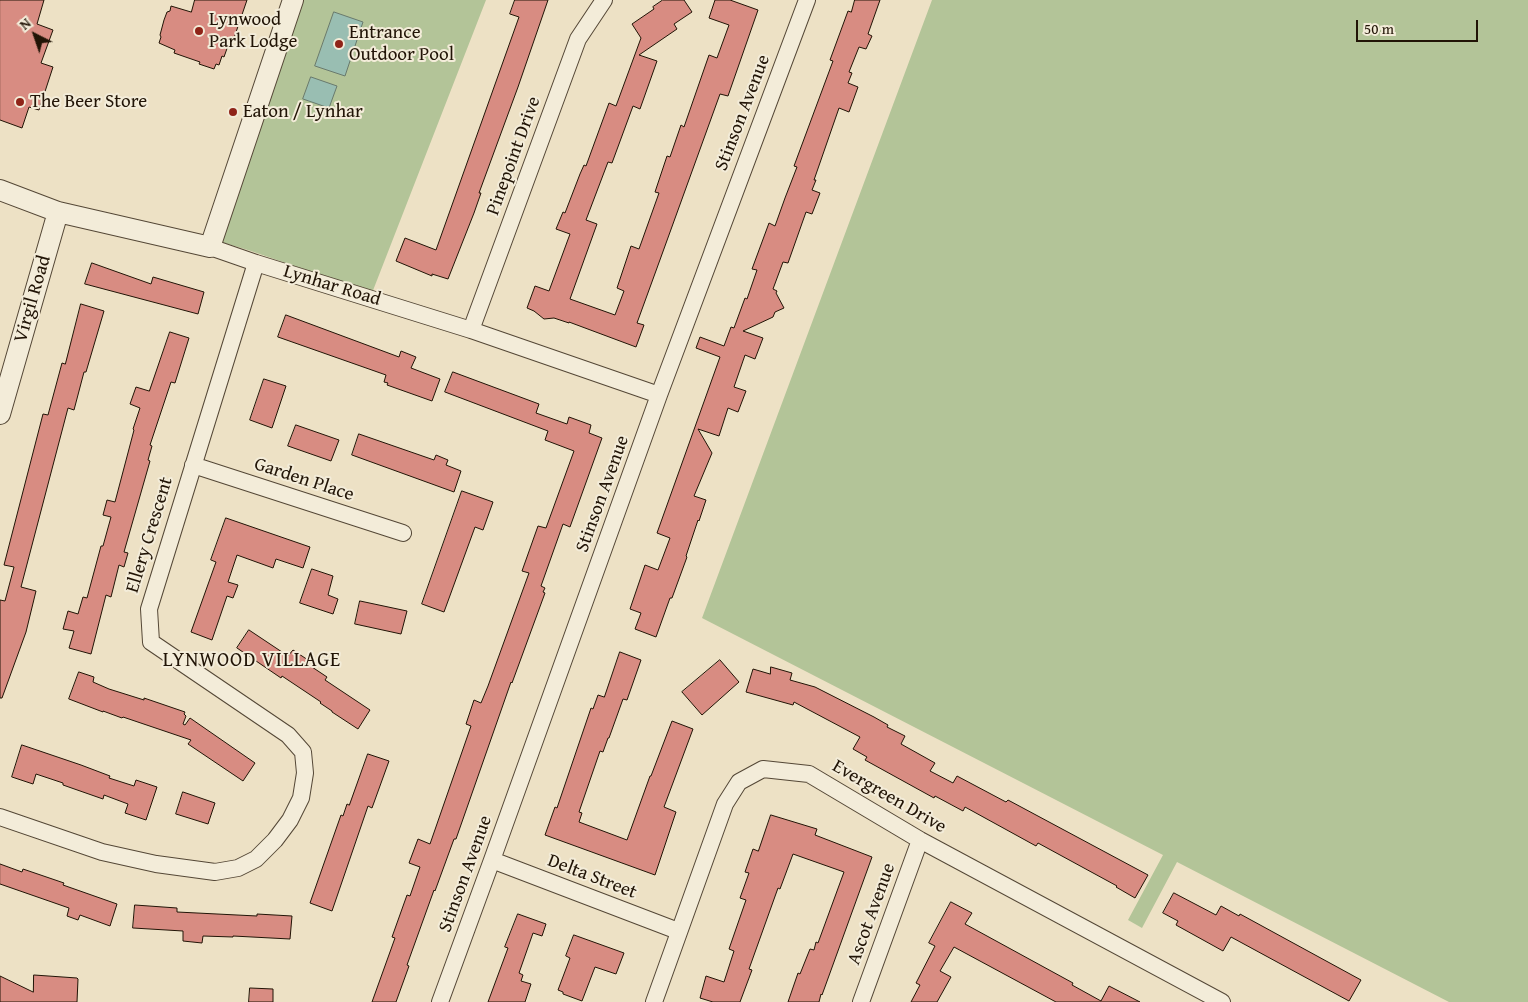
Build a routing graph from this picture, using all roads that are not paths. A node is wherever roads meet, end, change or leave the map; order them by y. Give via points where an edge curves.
1 (293, 0) edge
2 (604, 0) edge
3 (807, 0) edge
4 (0, 190) edge
5 (58, 212) junction
6 (210, 247) junction
7 (256, 262) junction
8 (471, 330) junction
9 (660, 395) junction
10 (0, 414) edge
11 (193, 465) junction
12 (403, 533) dead end
13 (0, 817) edge
14 (920, 840) junction
15 (492, 860) junction
16 (678, 930) junction
17 (440, 1002) edge
18 (654, 1002) edge
19 (861, 1002) edge
20 (1222, 1002) edge

1 - 6 street
2 - 8 street, Pinepoint Drive via 578,39
3 - 9 street, Stinson Avenue
4 - 5 street, Lynhar Road
5 - 6 street, Lynhar Road
5 - 10 street, Virgil Road
6 - 7 street, Lynhar Road
7 - 8 street, Lynhar Road
7 - 11 street, Ellery Crescent
8 - 9 street, Lynhar Road
9 - 15 street, Stinson Avenue
11 - 12 street, Garden Place
11 - 13 street, Ellery Crescent via 149,609 151,642 288,735 303,752 301,798 290,820 256,859 238,868 215,872 102,852
14 - 16 street, Evergreen Drive via 809,774 762,768 739,782 725,804
14 - 19 street, Ascot Avenue
14 - 20 street, Evergreen Drive
15 - 16 street, Delta Street
15 - 17 street, Stinson Avenue
16 - 18 street, Evergreen Drive

